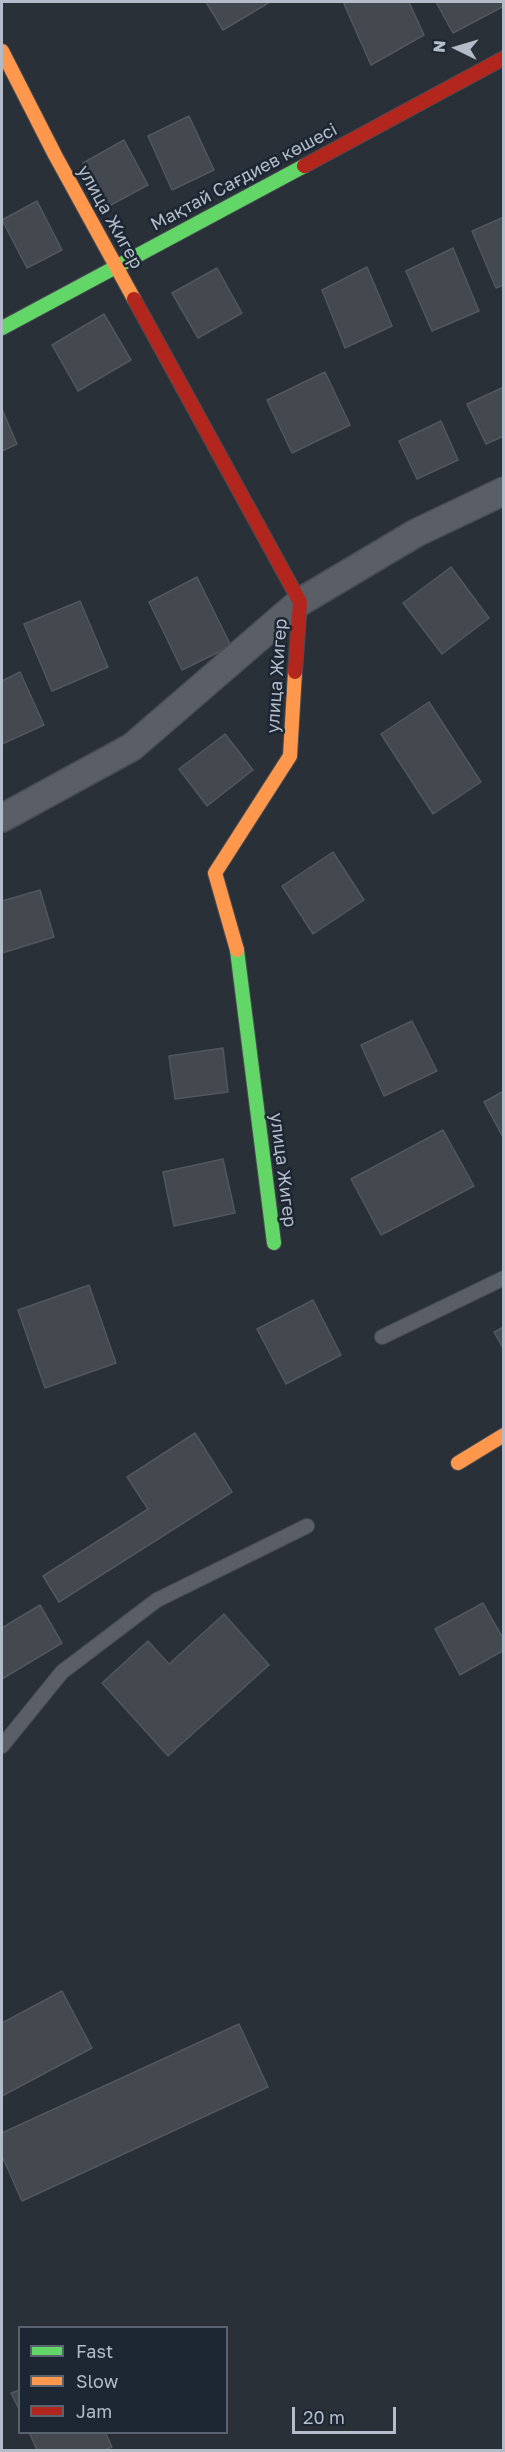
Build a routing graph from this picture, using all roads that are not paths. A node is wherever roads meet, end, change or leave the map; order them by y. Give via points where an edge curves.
1 (2, 51) edge
2 (504, 58) edge
3 (117, 267) junction
4 (2, 328) edge
5 (504, 491) edge
6 (300, 602) junction
7 (2, 818) edge
8 (274, 1243) dead end
9 (504, 1278) edge
10 (382, 1337) dead end
11 (504, 1435) edge
12 (458, 1463) dead end
13 (307, 1526) dead end
14 (2, 1746) edge

1 - 3 street, улица Жигер
2 - 3 street, Мақтай Сағдиев көшесі
3 - 4 street, Мақтай Сағдиев көшесі
3 - 6 street, улица Жигер
5 - 6 street via 416,533
6 - 7 street via 132,747
6 - 8 street, улица Жигер via 290,756 215,873 237,951
9 - 10 lane
11 - 12 street
13 - 14 lane via 157,1600 62,1672

